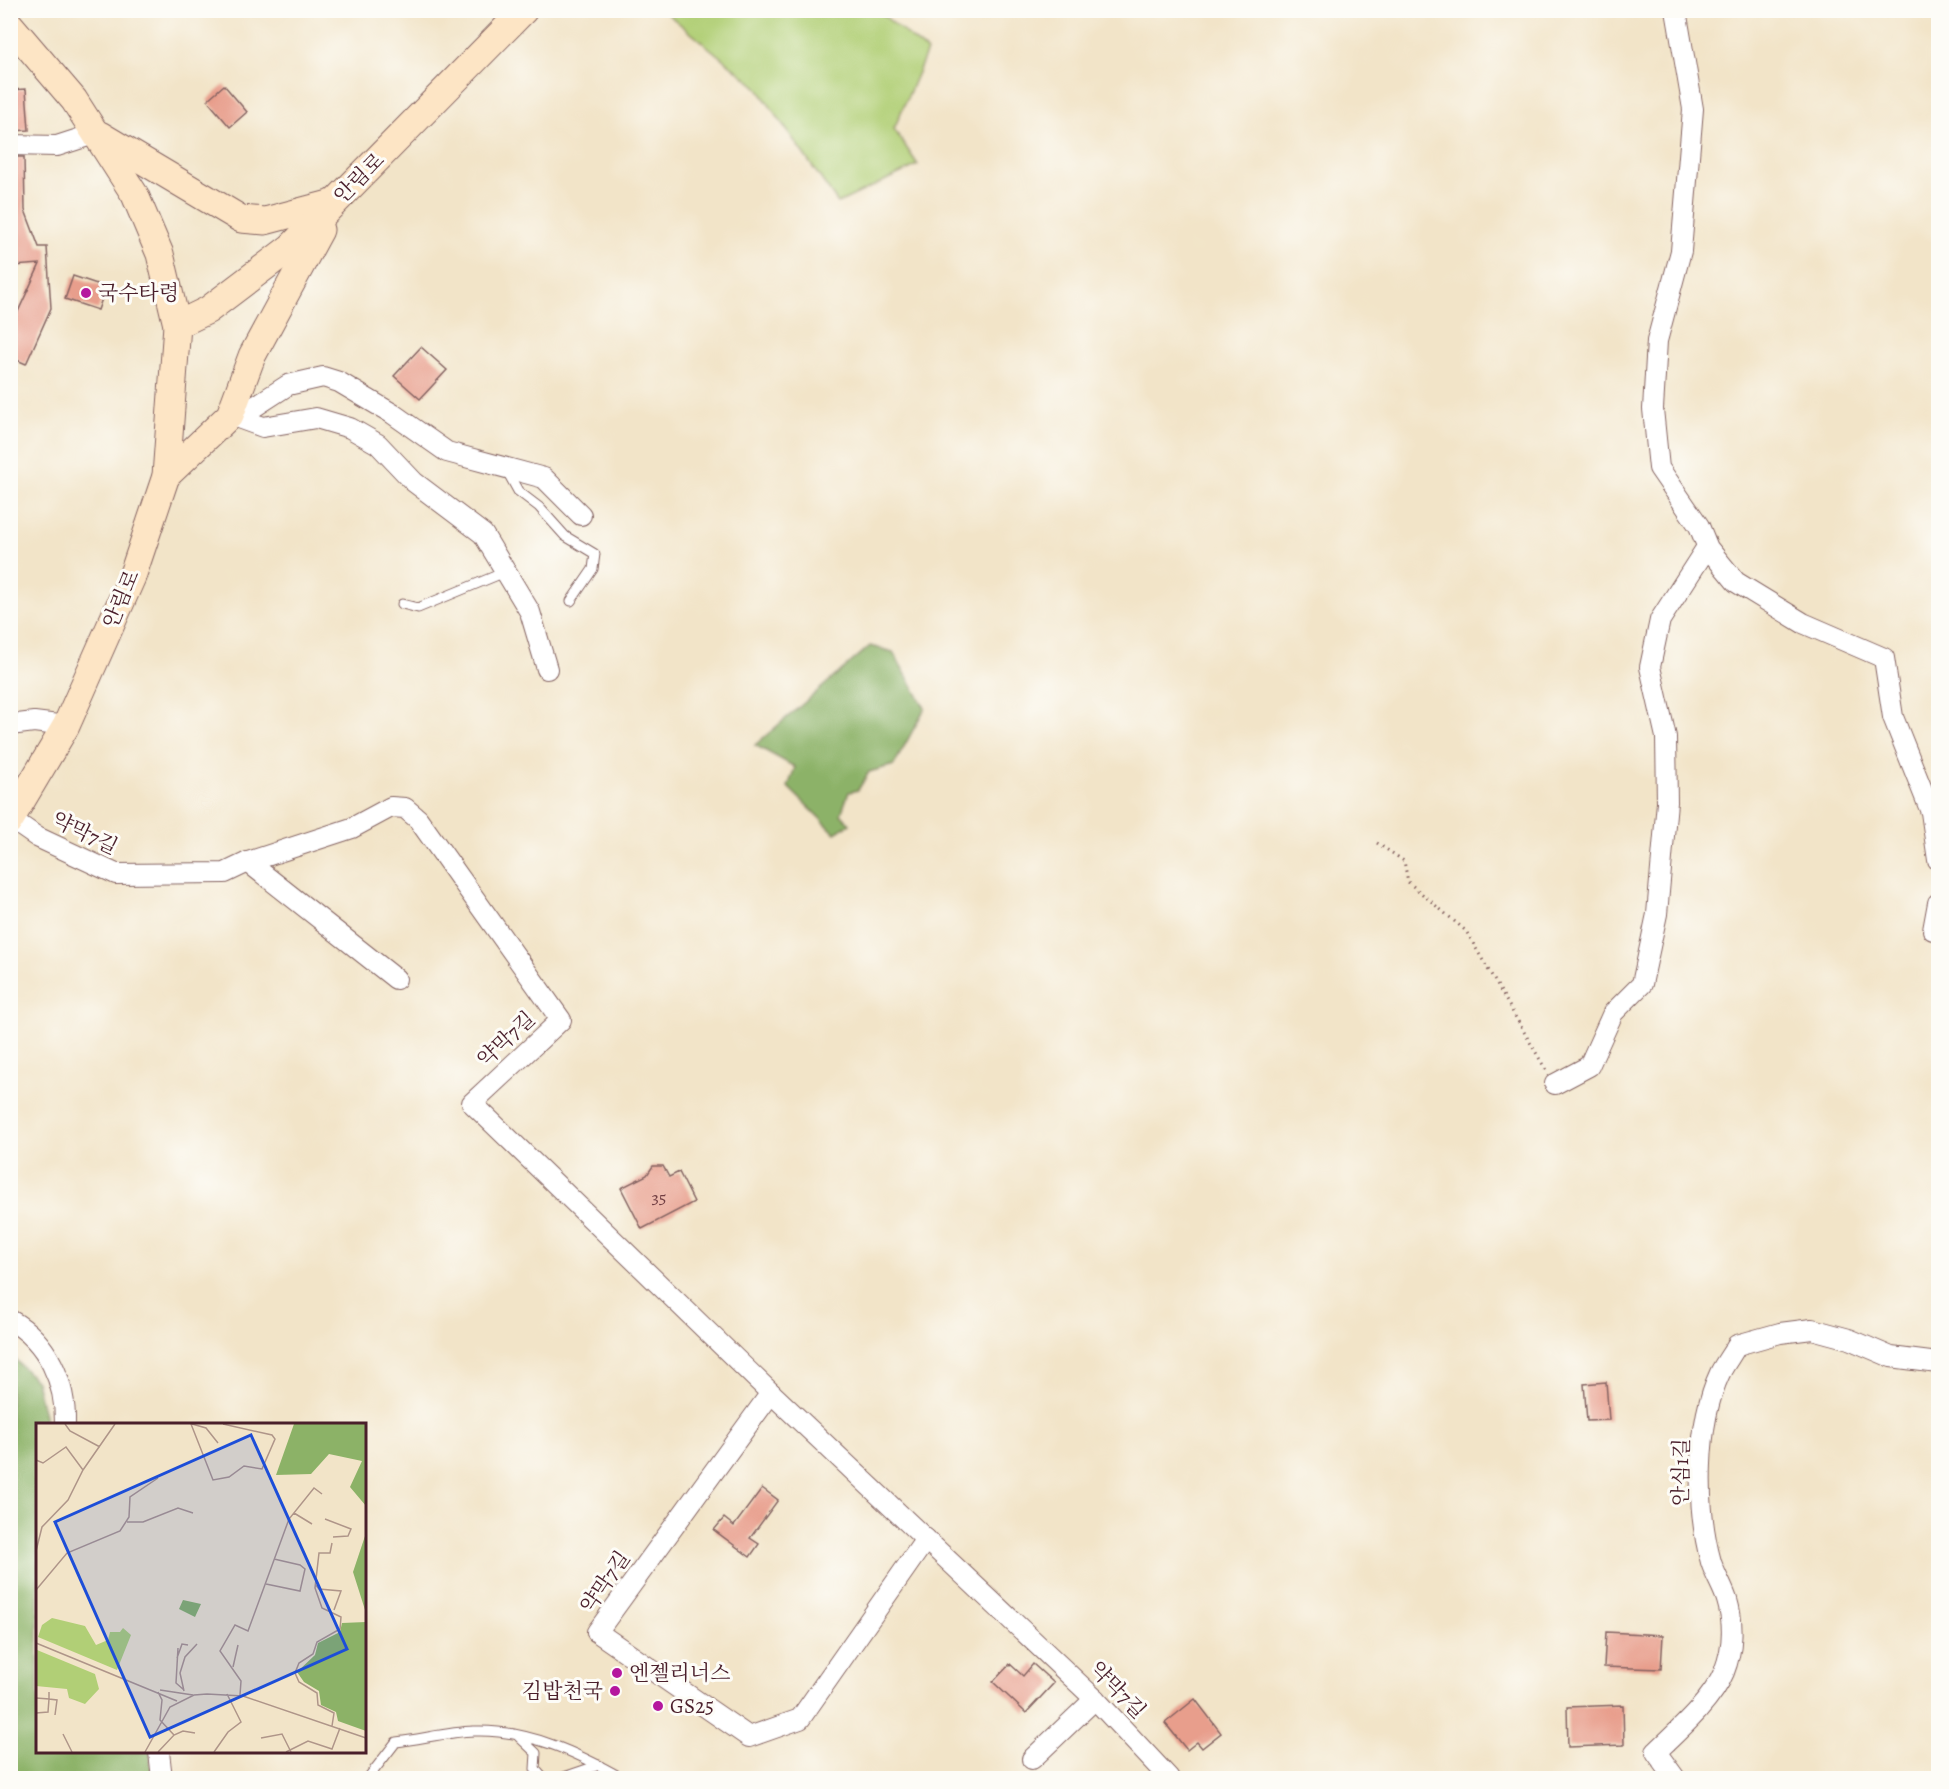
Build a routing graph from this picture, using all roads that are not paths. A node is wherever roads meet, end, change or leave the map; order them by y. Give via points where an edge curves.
1 (524, 10) edge
2 (1676, 10) edge
3 (10, 25) edge
4 (97, 133) junction
5 (10, 145) edge
6 (334, 203) junction
7 (177, 325) junction
8 (234, 416) junction
9 (505, 467) junction
10 (166, 476) junction
11 (581, 515) dead end
12 (1707, 547) junction
13 (505, 572) junction
14 (571, 601) dead end
15 (402, 604) dead end
16 (547, 669) dead end
17 (10, 725) edge
18 (66, 726) junction
19 (11, 819) edge
20 (1938, 860) edge
21 (248, 862) junction
22 (1938, 903) edge
23 (1934, 930) dead end
24 (396, 979) dead end
25 (1555, 1084) road end
26 (10, 1320) edge
27 (1938, 1363) edge
28 (771, 1393) junction
29 (65, 1423) edge
30 (926, 1539) junction
31 (1095, 1699) junction
32 (518, 1735) junction
33 (159, 1753) edge
34 (1032, 1759) dead end
35 (599, 1765) junction
36 (162, 1779) edge
37 (370, 1779) edge
38 (543, 1779) edge
39 (561, 1779) edge
40 (622, 1779) edge
41 (1169, 1779) edge
42 (1675, 1779) edge

1 - 6 street, 안림로
2 - 12 street via 1693,109 1681,251 1657,341 1653,408 1659,468 1699,526
3 - 4 street, 안림로
4 - 5 street via 57,146
4 - 6 street via 241,219 265,221
4 - 7 street, 안림로 via 142,210 160,254
6 - 7 street, 안림로 via 291,246 245,283 208,310
6 - 8 street via 252,356
7 - 10 street, 안림로
8 - 9 street via 288,384 323,377 339,382 384,409 447,452
8 - 10 street
8 - 13 street via 263,427 316,418 350,428 378,444 414,482 483,534
9 - 11 street via 544,478
9 - 14 lane via 518,491 566,536 595,554 593,570
10 - 18 street, 안림로 via 132,577
12 - 20 street via 1736,582 1803,623 1884,657 1893,717 1931,812
12 - 25 street via 1660,620 1650,667 1666,737 1667,802 1658,914 1642,984 1613,1013 1589,1066
13 - 15 lane via 417,608
13 - 16 street via 530,612
17 - 18 street via 34,722
18 - 19 street, 안림로
19 - 21 street, 약막7길 via 37,837 116,874 225,873
21 - 24 street
21 - 28 street, 약막7길 via 352,828 391,807 405,808 418,819 561,1020 472,1103
22 - 23 street
26 - 29 street via 20,1325 44,1352 60,1379
27 - 42 street, 안심1길 via 1891,1357 1812,1329 1737,1345 1720,1373 1707,1412 1701,1476 1711,1562 1727,1599 1733,1630 1724,1672 1698,1710 1656,1752
28 - 30 street, 약막7길
28 - 30 street, 약막7길 via 597,1632 749,1737 800,1719
30 - 31 street, 약막7길
31 - 34 street
31 - 41 street, 약막7길
32 - 35 lane via 576,1752
32 - 37 lane via 475,1731 396,1742
32 - 38 lane via 536,1753 535,1769
33 - 36 street
35 - 39 lane
35 - 40 lane

